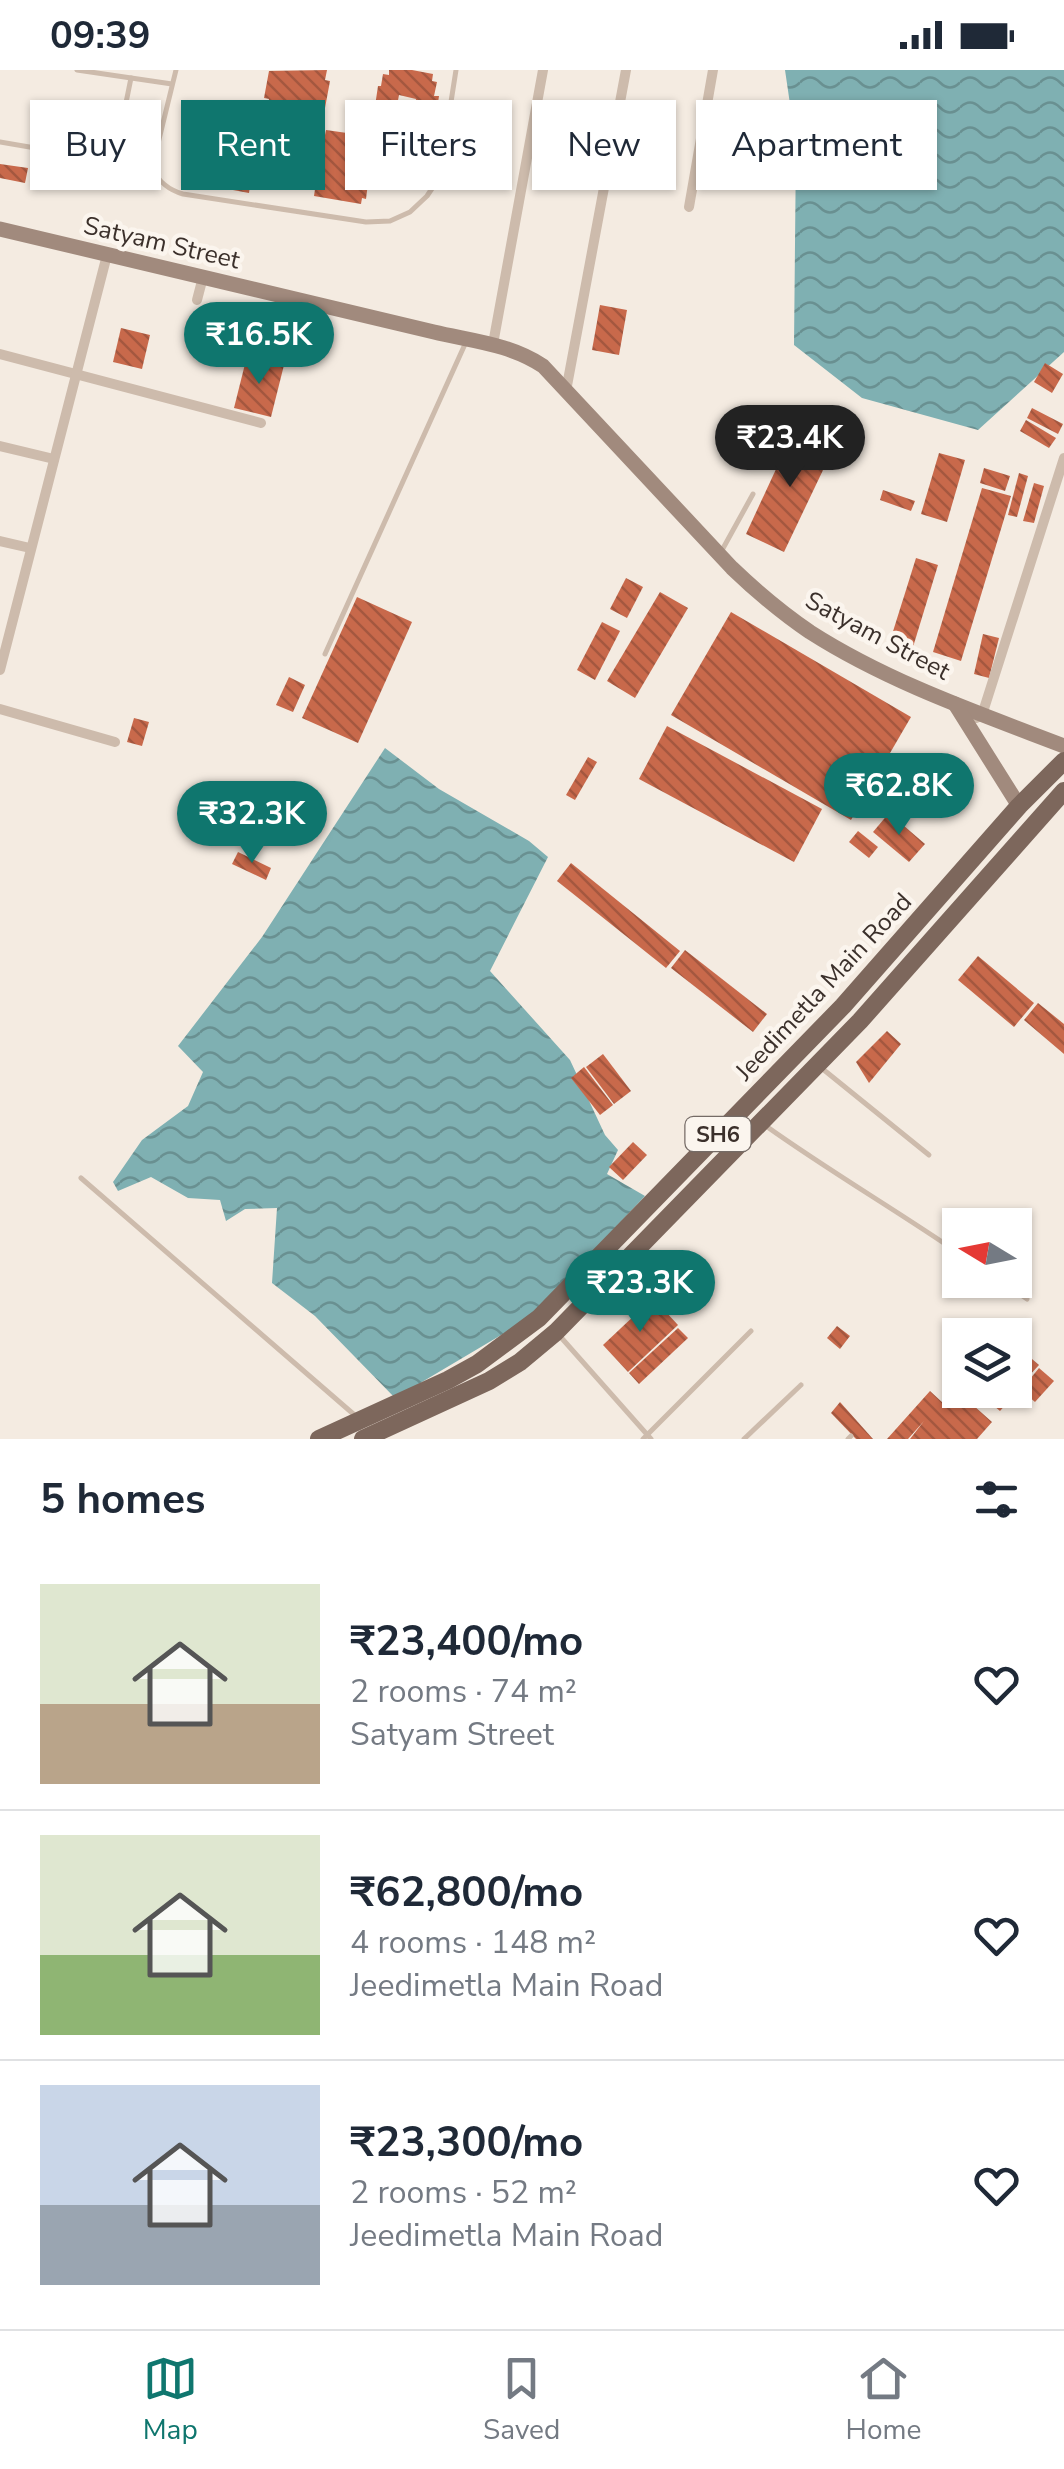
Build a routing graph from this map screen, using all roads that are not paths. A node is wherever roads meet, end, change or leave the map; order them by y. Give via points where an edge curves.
1 (77, 70) edge
2 (176, 70) edge
3 (456, 70) edge
4 (543, 70) edge
5 (626, 70) edge
6 (713, 70) edge
7 (131, 78) junction
8 (172, 84) junction
9 (127, 100) edge
10 (161, 130) edge
11 (0, 142) edge
12 (30, 147) edge
13 (161, 183) edge
14 (689, 207) dead end
15 (0, 230) edge
16 (107, 256) junction
17 (203, 277) junction
18 (197, 300) dead end
19 (467, 340) junction
20 (493, 344) junction
21 (0, 354) edge
22 (76, 373) junction
23 (566, 390) junction
24 (261, 423) dead end
25 (0, 446) edge
26 (54, 458) junction
27 (1064, 458) edge
28 (753, 494) dead end
29 (0, 540) edge
30 (30, 548) junction
31 (719, 554) junction
32 (5, 626) edge
33 (325, 654) dead end
34 (0, 670) edge
35 (955, 704) junction
36 (0, 709) edge
37 (982, 714) junction
38 (966, 722) junction
39 (115, 742) dead end
40 (1064, 746) edge
41 (1064, 762) edge
42 (1064, 791) edge
43 (1020, 806) junction
44 (818, 1064) junction
45 (761, 1122) junction
46 (930, 1155) dead end
47 (81, 1178) dead end
48 (942, 1242) edge
49 (556, 1332) junction
50 (751, 1332) dead end
51 (802, 1385) dead end
52 (362, 1430) edge
53 (647, 1438) edge
54 (320, 1439) edge
55 (744, 1439) edge

1 - 7 lane
2 - 8 lane
3 - 13 lane via 439,178 410,212 390,222 183,194
4 - 20 street
5 - 23 street
6 - 14 street
7 - 8 lane
7 - 9 lane
8 - 10 lane
11 - 12 lane
15 - 16 street, Satyam Street
16 - 17 street, Satyam Street
16 - 22 street
17 - 18 street
17 - 19 street, Satyam Street
19 - 20 street, Satyam Street
19 - 33 lane
20 - 23 street, Satyam Street via 529,356
21 - 22 street
22 - 24 street
22 - 26 street
23 - 31 street, Satyam Street
25 - 26 street
26 - 30 street
27 - 37 street
28 - 31 lane
29 - 30 street
30 - 32 street
31 - 35 street, Satyam Street via 810,632
32 - 34 street
35 - 37 street
35 - 38 street, Satyam Street
36 - 39 street
37 - 38 street
37 - 40 street
38 - 43 street, Satyam Street
41 - 43 main road, Jeedimetla Main Road / SH6
42 - 44 main road, Jeedimetla Main Road / SH6
43 - 52 main road, Jeedimetla Main Road / SH6 via 843,1006 539,1318 477,1364
44 - 45 main road, Jeedimetla Main Road / SH6
44 - 46 lane
45 - 48 lane
45 - 49 main road, Jeedimetla Main Road / SH6
47 - 52 lane
49 - 52 main road, Jeedimetla Main Road / SH6 via 490,1380
49 - 53 lane
50 - 53 lane
51 - 55 lane
52 - 54 main road, Jeedimetla Main Road / SH6

